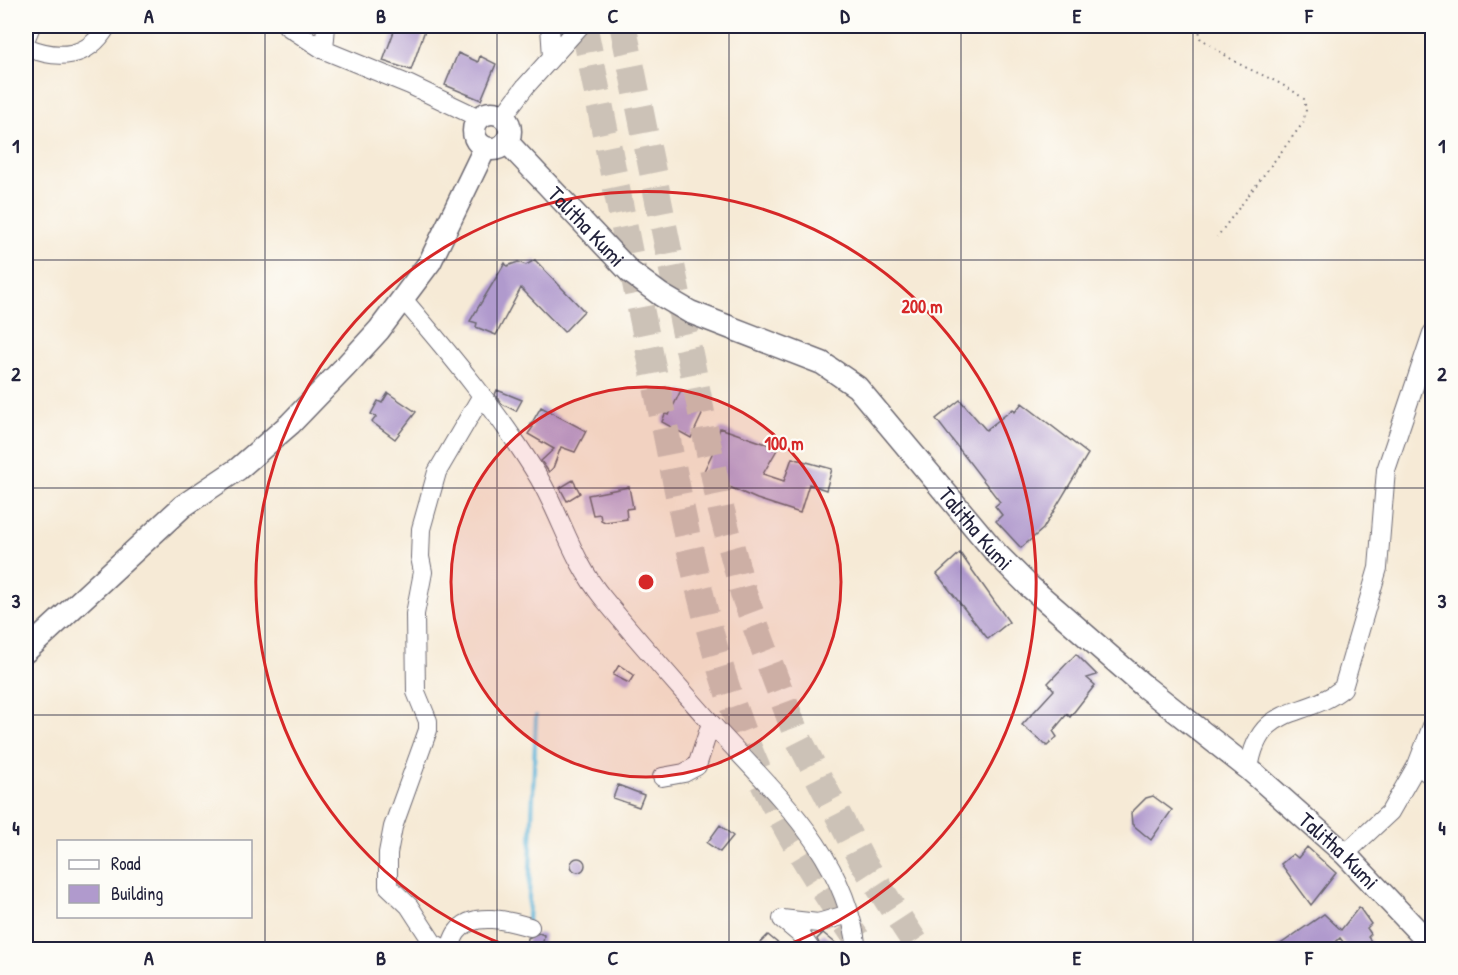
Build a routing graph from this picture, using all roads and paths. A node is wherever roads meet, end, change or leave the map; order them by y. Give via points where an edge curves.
1 (31, 26) edge
2 (107, 26) edge
3 (287, 26) edge
4 (326, 26) edge
5 (550, 26) edge
6 (580, 26) edge
7 (1199, 26) edge
8 (26, 38) edge
9 (26, 47) edge
10 (324, 50) junction
11 (552, 57) junction
12 (503, 116) junction
13 (479, 118) junction
14 (507, 141) junction
15 (485, 148) junction
16 (1217, 237) dead end
17 (402, 298) junction
18 (1432, 333) edge
19 (481, 398) junction
20 (26, 651) edge
21 (711, 723) junction
22 (1432, 726) edge
23 (1417, 765) junction
24 (1249, 769) junction
25 (1432, 776) edge
26 (662, 777) dead end
27 (1346, 854) junction
28 (849, 914) junction
29 (530, 927) dead end
30 (1432, 946) edge
31 (448, 950) edge
32 (812, 950) edge
33 (857, 950) edge

1 - 8 street
2 - 9 street via 100,37 77,54 47,56
3 - 10 street
4 - 10 street
5 - 11 street
6 - 11 street
7 - 16 path via 1200,38 1244,67 1276,79 1304,99 1306,110 1303,123
10 - 13 street
11 - 12 street
12 - 13 main road via 488,113
12 - 14 main road via 510,125
13 - 15 main road via 474,134
14 - 15 main road via 498,149
14 - 24 main road, Talitha Kumi via 630,272 661,295 690,312 822,363 857,387 996,553 1029,586 1145,687
15 - 17 main road via 430,262
17 - 19 street via 469,376
17 - 20 main road via 379,330 290,424 238,469 183,506
18 - 24 street via 1386,470 1378,568 1343,688 1334,696 1272,720 1252,749
19 - 21 street via 540,480 586,575
19 - 31 street via 438,472 421,528 423,572 416,614 416,692 428,730 393,827 388,853 391,892 409,906 433,943
21 - 26 street via 697,765 684,773
21 - 28 street via 787,804 823,852 838,878
22 - 23 street
23 - 25 street
23 - 27 street via 1390,812
24 - 27 main road, Talitha Kumi
27 - 30 main road, Talitha Kumi
28 - 32 street via 818,923 782,919
28 - 33 street
29 - 31 street via 499,918 484,919 463,926

